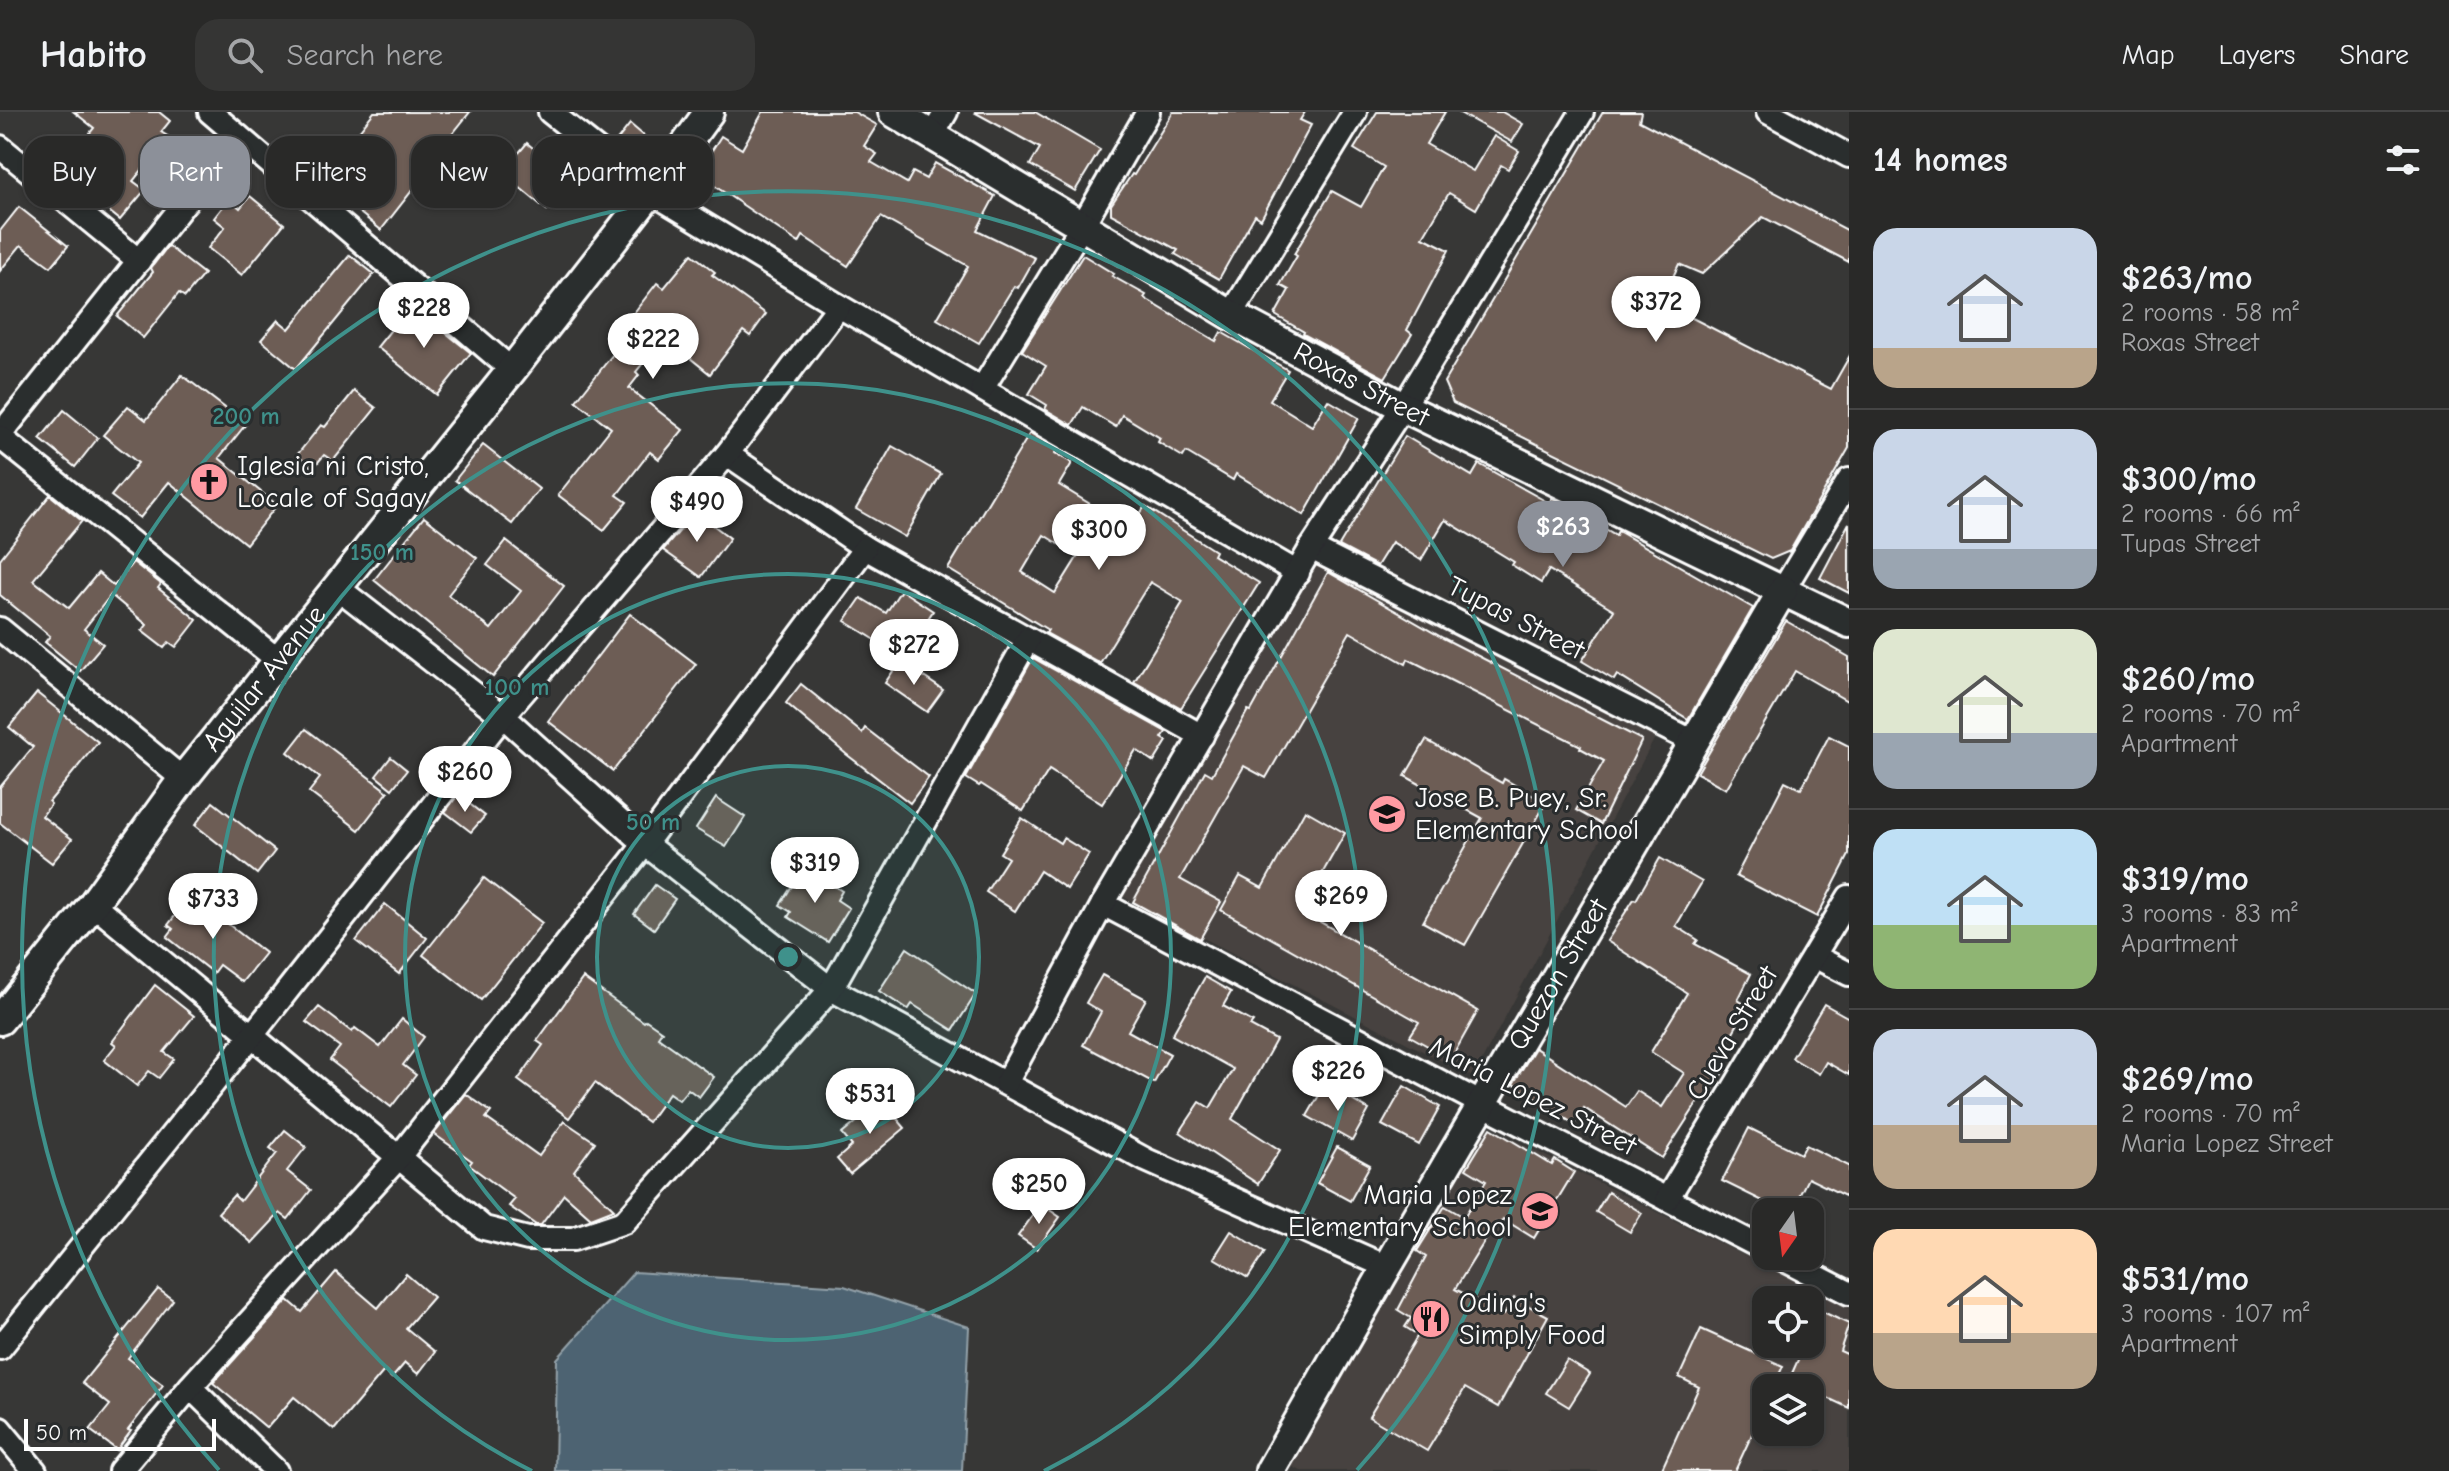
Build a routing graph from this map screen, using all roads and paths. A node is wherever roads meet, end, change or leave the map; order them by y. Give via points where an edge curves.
1 (210, 112) edge
2 (550, 112) edge
3 (709, 112) edge
4 (893, 112) edge
5 (1148, 112) edge
6 (1355, 112) edge
7 (1582, 112) edge
8 (1768, 112) edge
9 (939, 124) edge
10 (238, 136) edge
11 (580, 136) edge
12 (692, 136) edge
13 (250, 146) edge
14 (0, 147) edge
15 (1849, 156) edge
16 (181, 208) edge
17 (639, 208) edge
18 (677, 208) edge
19 (1082, 226) junction
20 (139, 261) junction
21 (839, 306) junction
22 (1231, 315) junction
23 (512, 370) junction
24 (982, 389) junction
25 (1403, 407) junction
26 (0, 436) edge
27 (727, 454) junction
28 (1849, 480) edge
29 (865, 548) junction
30 (1311, 548) junction
31 (1298, 573) junction
32 (338, 588) junction
33 (1783, 590) junction
34 (1849, 623) edge
35 (0, 629) edge
36 (1028, 639) junction
37 (279, 661) junction
38 (503, 716) junction
39 (1202, 736) junction
40 (1694, 742) junction
41 (183, 779) junction
42 (645, 844) junction
43 (1849, 897) edge
44 (93, 904) junction
45 (1103, 904) junction
46 (1814, 956) junction
47 (1849, 974) edge
48 (831, 989) junction
49 (0, 1020) edge
50 (253, 1034) junction
51 (1006, 1083) junction
52 (1484, 1105) junction
53 (398, 1158) junction
54 (1667, 1199) junction
55 (1752, 1243) edge
56 (1387, 1267) junction
57 (1804, 1270) edge
58 (1849, 1293) edge
59 (0, 1348) edge
60 (190, 1387) junction
61 (0, 1429) edge
62 (35, 1471) edge
63 (120, 1471) edge
64 (276, 1471) edge
65 (1270, 1471) edge

1 - 10 street
2 - 11 street
3 - 12 street, Aguilar Avenue
4 - 9 street, Roxas Street
5 - 19 street
6 - 22 street
7 - 25 street
8 - 15 street
9 - 19 street, Roxas Street
13 - 23 street
14 - 20 street
16 - 20 street
17 - 23 street, Aguilar Avenue
18 - 21 street
19 - 22 street, Roxas Street
19 - 24 street
20 - 26 street
21 - 24 street
21 - 27 street
22 - 25 street, Roxas Street
23 - 32 street, Aguilar Avenue
24 - 31 street
25 - 30 street
25 - 33 street, Roxas Street
26 - 37 street
27 - 29 street
27 - 38 street
28 - 33 street, Quezon Street
29 - 36 street
29 - 42 street
30 - 31 street
30 - 40 street, Tupas Street
31 - 39 street
32 - 37 street, Aguilar Avenue
32 - 38 street
33 - 34 street, Roxas Street
33 - 40 street, Quezon Street
35 - 41 street
36 - 39 street
36 - 48 street
37 - 41 street, Aguilar Avenue
38 - 42 street
38 - 50 street
39 - 45 street
40 - 52 street, Quezon Street
41 - 44 street, Aguilar Avenue
42 - 48 street
42 - 53 street
43 - 46 street, Cueva Street
44 - 49 street, Aguilar Avenue
44 - 50 street
45 - 51 street
45 - 52 street, Maria Lopez Street
46 - 47 street
46 - 54 street, Cueva Street
48 - 51 street
48 - 53 street via 624,1222 573,1239 528,1239 484,1228
50 - 53 street
50 - 59 street
51 - 56 street via 1146,1160
52 - 54 street, Maria Lopez Street
52 - 56 street, Quezon Street
53 - 60 street
54 - 55 street, Maria Lopez Street
56 - 65 street, Quezon Street
57 - 58 street
60 - 63 street
60 - 64 street
61 - 62 street

